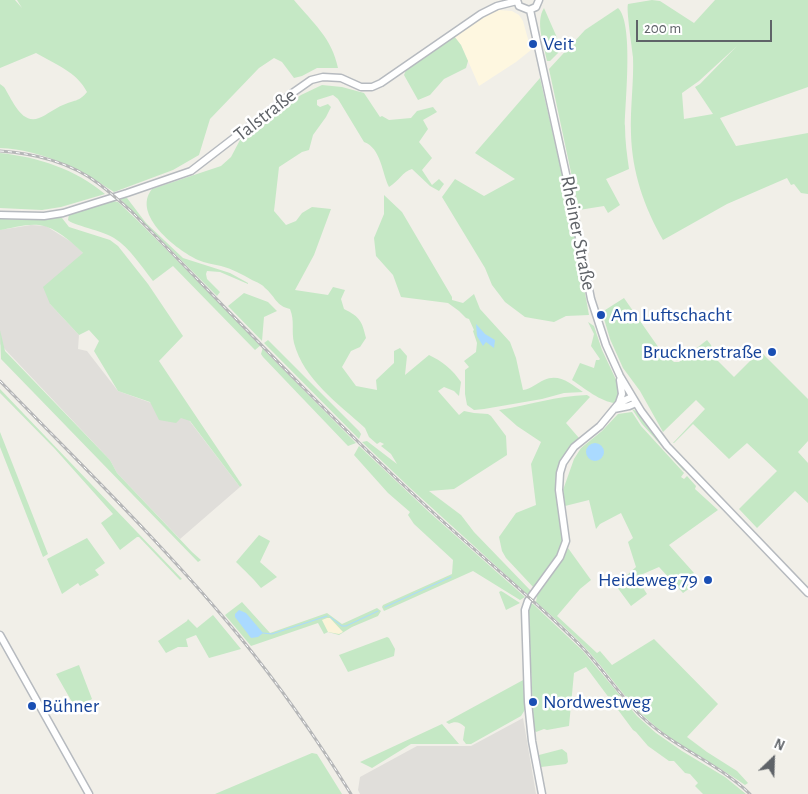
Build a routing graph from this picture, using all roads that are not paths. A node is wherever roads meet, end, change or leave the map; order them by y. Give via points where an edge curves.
1 (517, 0) edge
2 (539, 0) edge
3 (530, 10) junction
4 (0, 215) edge
5 (620, 376) junction
6 (634, 400) junction
7 (619, 403) junction
8 (614, 410) junction
9 (808, 593) edge
10 (0, 635) edge
11 (89, 794) edge
12 (542, 794) edge

1 - 3 main road via 522,9
1 - 4 main road, Talstraße via 481,14 372,87 361,87 340,78 312,80 191,171 63,212 44,216
2 - 3 main road
3 - 5 main road, Rheiner Straße via 591,299
5 - 6 main road, Rheiner Straße
5 - 7 main road via 622,394
6 - 7 main road
6 - 8 main road
6 - 9 main road, Rheiner Straße via 683,464
7 - 8 main road
8 - 12 main road via 574,447 563,463 559,490 566,541 560,557 525,610 528,702
10 - 11 main road

